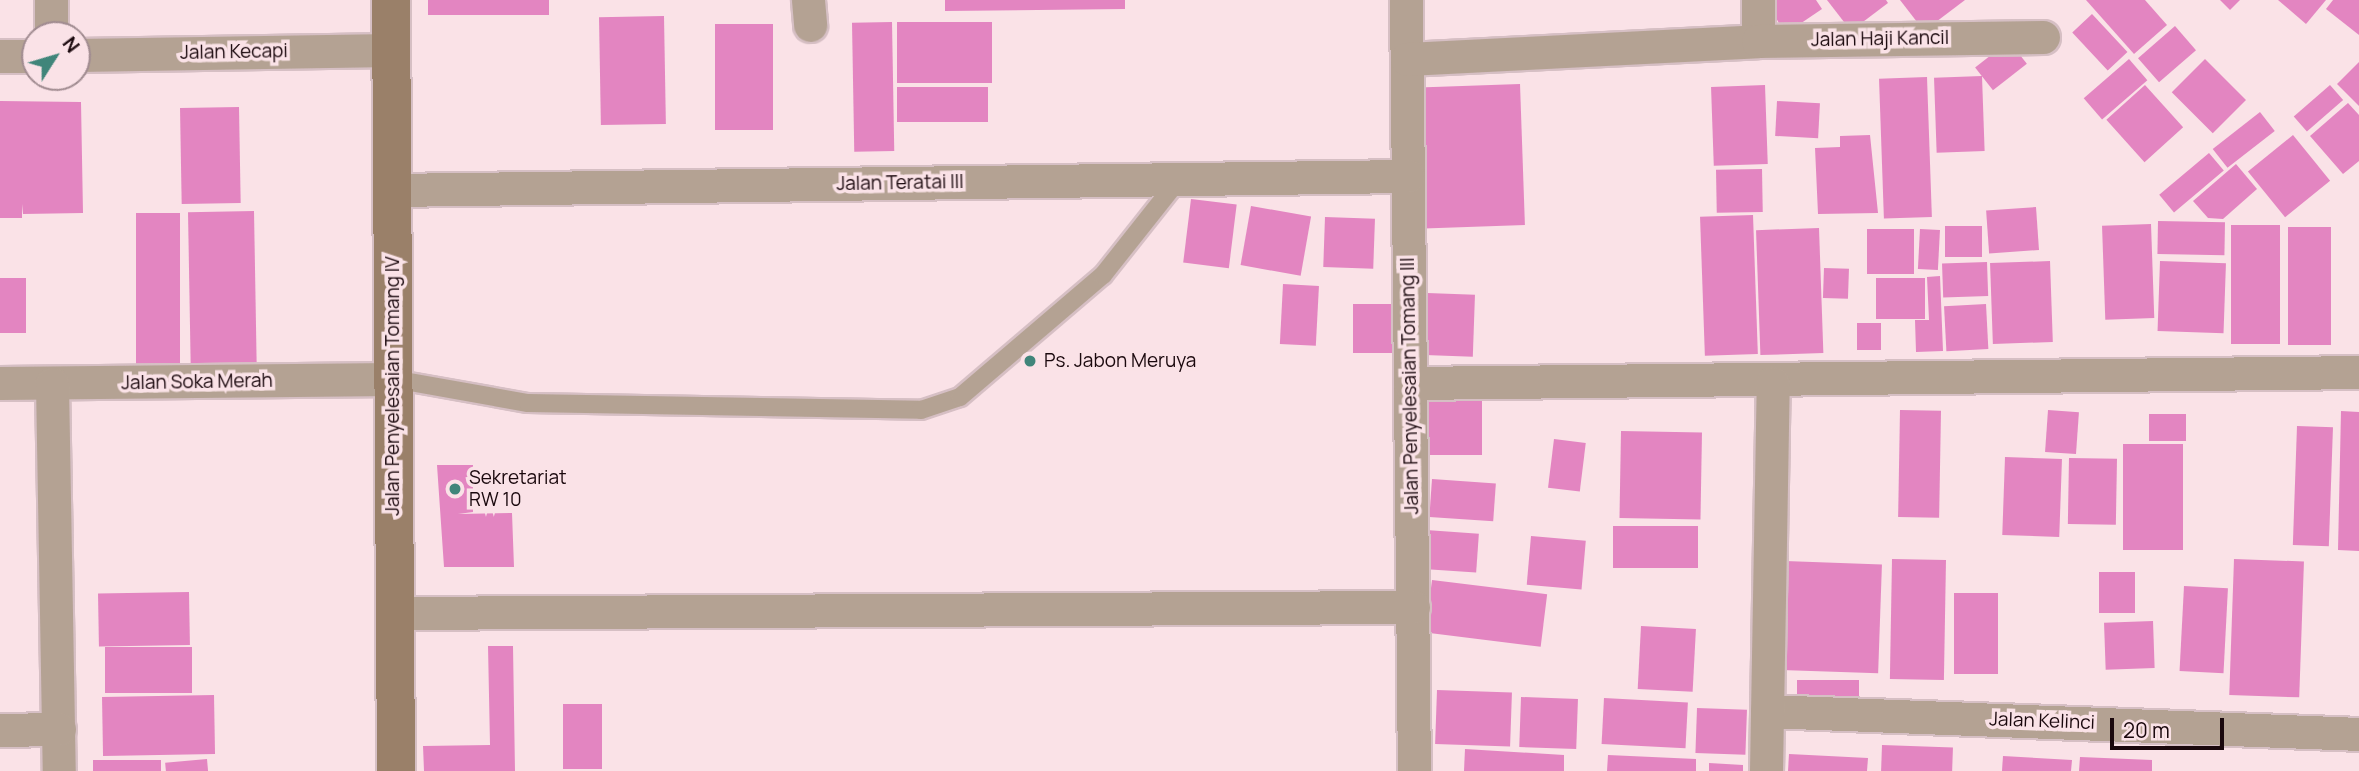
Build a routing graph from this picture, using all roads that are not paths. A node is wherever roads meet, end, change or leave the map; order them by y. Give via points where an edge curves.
1 (51, 0) edge
2 (391, 0) edge
3 (1406, 0) edge
4 (1758, 0) edge
5 (51, 21) edge
6 (2043, 37) dead end
7 (1758, 41) junction
8 (391, 50) junction
9 (91, 55) edge
10 (0, 56) edge
11 (21, 56) edge
12 (1407, 59) junction
13 (1408, 176) junction
14 (1178, 179) junction
15 (391, 190) junction
16 (2359, 372) edge
17 (393, 379) junction
18 (0, 383) edge
19 (1410, 383) junction
20 (1773, 383) junction
21 (52, 384) junction
22 (1413, 607) junction
23 (394, 613) junction
24 (1767, 711) junction
25 (59, 729) junction
26 (0, 730) edge
27 (2359, 734) edge
28 (59, 771) edge
29 (396, 771) edge
30 (1414, 771) edge
31 (1766, 771) edge

1 - 5 street
2 - 8 street, Jalan Penyelesaian Tomang IV
3 - 12 street, Jalan Penyelesaian Tomang III
4 - 7 street
6 - 7 street, Jalan Haji Kancil
7 - 12 street, Jalan Haji Kancil
8 - 9 street, Jalan Kecapi
8 - 15 street, Jalan Penyelesaian Tomang IV
10 - 11 street
12 - 13 street, Jalan Penyelesaian Tomang III
13 - 14 street, Jalan Teratai III
13 - 19 street, Jalan Penyelesaian Tomang III
14 - 15 street, Jalan Teratai III
14 - 17 lane via 1103,275 960,397 930,408 528,403
15 - 17 street, Jalan Penyelesaian Tomang IV
16 - 20 street
17 - 21 street, Jalan Soka Merah
17 - 23 street, Jalan Penyelesaian Tomang IV
18 - 21 street, Jalan Soka Merah
19 - 20 street
19 - 22 street, Jalan Penyelesaian Tomang III
20 - 24 street
21 - 25 street
22 - 23 street
22 - 30 street, Jalan Penyelesaian Tomang III
23 - 29 street, Jalan Penyelesaian Tomang IV
24 - 27 street, Jalan Kelinci
24 - 31 street
25 - 26 street
25 - 28 street

